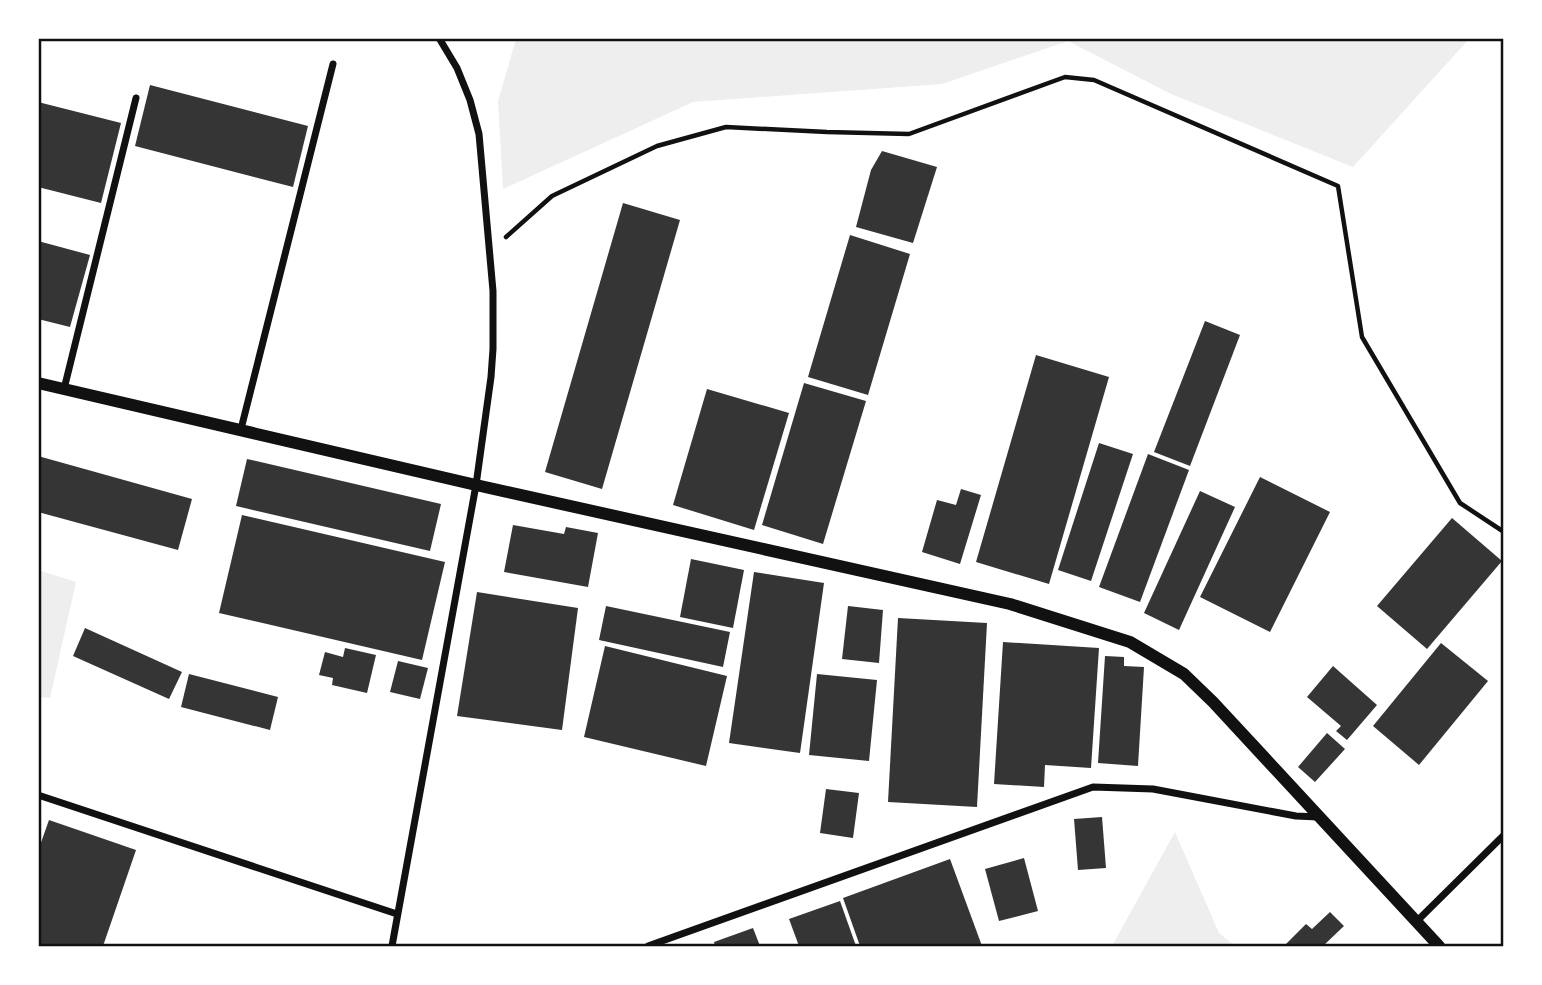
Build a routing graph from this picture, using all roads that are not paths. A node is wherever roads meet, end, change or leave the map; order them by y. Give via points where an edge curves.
1 (439, 38) edge
2 (333, 64) dead end
3 (136, 98) dead end
4 (38, 383) edge
5 (64, 389) junction
6 (241, 429) junction
7 (476, 485) junction
8 (38, 795) edge
9 (1318, 817) junction
10 (1503, 835) edge
11 (397, 914) junction
12 (1416, 922) junction
13 (392, 947) edge
14 (648, 947) edge
15 (1439, 947) edge

1 - 7 street via 457,68 479,134 490,251 494,349
2 - 6 street
3 - 5 street
4 - 5 street
5 - 6 street
6 - 7 street
7 - 9 street via 1010,604 1130,642 1184,674
7 - 11 street
8 - 11 street
9 - 12 street
9 - 14 street via 1153,789 1093,788
10 - 12 street
11 - 13 street
12 - 15 street

